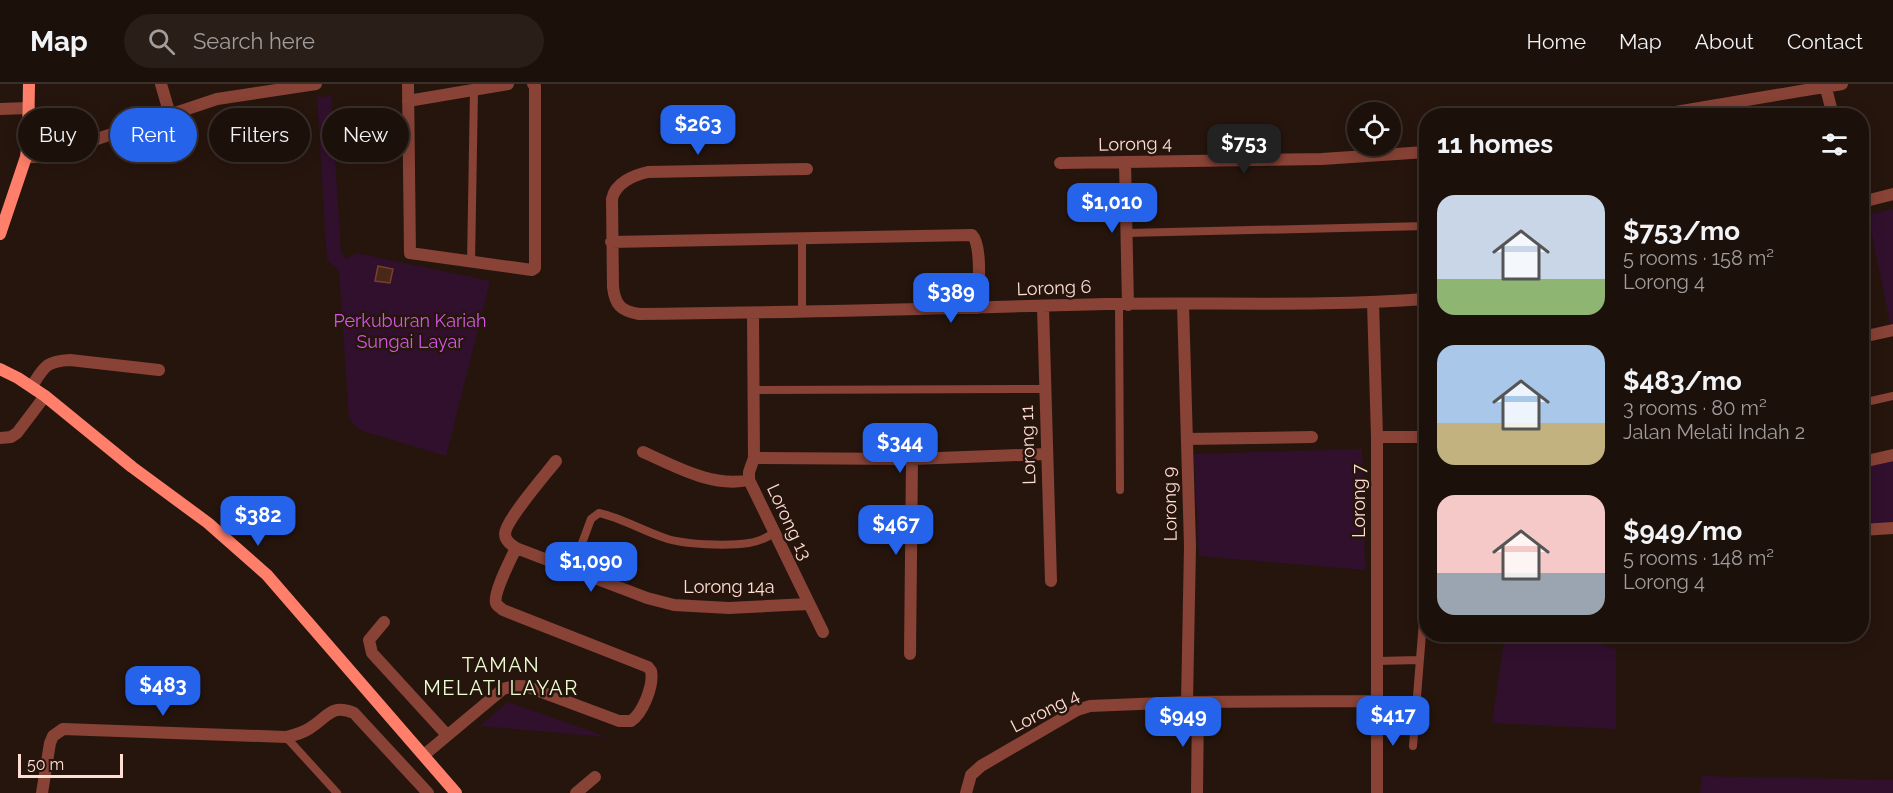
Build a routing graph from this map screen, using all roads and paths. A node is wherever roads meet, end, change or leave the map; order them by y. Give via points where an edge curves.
1 (29, 84) edge
2 (161, 84) edge
3 (316, 84) edge
4 (408, 84) edge
5 (508, 84) edge
6 (533, 84) edge
7 (1842, 84) edge
8 (280, 86) edge
9 (1826, 88) junction
10 (474, 90) junction
11 (408, 100) junction
12 (0, 108) edge
13 (18, 108) edge
14 (29, 108) edge
15 (168, 108) edge
16 (191, 108) edge
17 (1702, 108) edge
18 (1831, 108) edge
19 (1419, 152) edge
20 (24, 162) edge
21 (1060, 163) dead end
22 (1125, 163) junction
23 (807, 169) dead end
24 (1893, 194) edge
25 (1869, 200) edge
26 (1419, 226) edge
27 (1126, 233) junction
28 (0, 234) edge
29 (802, 239) junction
30 (611, 242) junction
31 (471, 263) junction
32 (1419, 299) edge
33 (1373, 302) junction
34 (1183, 304) junction
35 (1124, 305) junction
36 (1043, 307) junction
37 (978, 308) junction
38 (802, 312) junction
39 (753, 313) junction
40 (1893, 330) edge
41 (1869, 335) edge
42 (0, 369) edge
43 (159, 370) dead end
44 (32, 386) junction
45 (1045, 389) junction
46 (754, 390) junction
47 (45, 396) junction
48 (1893, 396) edge
49 (1869, 401) edge
50 (1312, 437) dead end
51 (1377, 437) junction
52 (1419, 437) edge
53 (0, 438) edge
54 (1187, 439) junction
55 (643, 452) dead end
56 (1047, 454) junction
57 (1893, 455) edge
58 (754, 458) junction
59 (912, 459) junction
60 (1869, 460) edge
61 (556, 461) dead end
62 (749, 480) junction
63 (1120, 490) dead end
64 (1893, 528) edge
65 (1869, 530) edge
66 (774, 533) junction
67 (516, 548) junction
68 (572, 570) junction
69 (1051, 581) dead end
70 (808, 604) junction
71 (384, 622) dead end
72 (823, 632) dead end
73 (1421, 642) edge
74 (909, 654) dead end
75 (1419, 660) junction
76 (1377, 661) junction
77 (1377, 701) junction
78 (1192, 702) junction
79 (447, 735) junction
80 (286, 736) junction
81 (1413, 746) dead end
82 (424, 755) junction
83 (596, 777) dead end
84 (42, 793) edge
85 (337, 793) edge
86 (428, 793) edge
87 (456, 793) edge
88 (576, 793) edge
89 (966, 793) edge
90 (1197, 793) edge
91 (1377, 793) edge

1 - 14 street
2 - 15 street
3 - 8 street
4 - 11 street
5 - 10 street
6 - 31 street via 535,268
7 - 9 street
8 - 16 street
9 - 17 street
9 - 18 street
10 - 11 street
10 - 31 lane
11 - 31 street via 410,253
12 - 13 street
19 - 22 street, Lorong 4 via 1323,159
20 - 28 street
21 - 22 street, Lorong 4
22 - 27 street
23 - 30 street, Lorong 6 via 648,172 632,177 613,194
24 - 25 street
26 - 27 lane
27 - 35 street
29 - 30 street
29 - 37 street via 972,235 978,256
29 - 38 lane
30 - 39 street, Lorong 6 via 614,299 627,312
32 - 33 street, Lorong 6
33 - 34 street, Lorong 6
33 - 51 street, Lorong 7
34 - 35 street, Lorong 6
34 - 54 street, Lorong 9
35 - 36 street, Lorong 6
35 - 63 lane
36 - 37 street, Lorong 6
36 - 45 street, Lorong 11
37 - 38 street, Lorong 6
38 - 39 street, Lorong 6
39 - 46 street, Lorong 13
40 - 41 street
42 - 44 street
43 - 44 street via 58,360 42,369
44 - 47 street
45 - 46 lane
45 - 56 street, Lorong 11
46 - 58 street, Lorong 13
47 - 53 street via 17,433
47 - 82 street via 208,523 267,575
48 - 49 lane
50 - 54 street
51 - 52 street
51 - 76 street, Lorong 7
54 - 78 street, Lorong 9
55 - 62 street via 710,480
56 - 59 street
56 - 69 street, Lorong 11
57 - 60 street
58 - 59 street
58 - 62 street, Lorong 13
59 - 74 street
61 - 67 street via 509,522 505,537
62 - 66 street, Lorong 13
64 - 65 street
66 - 68 lane via 748,543 680,542 599,513 591,519
66 - 70 street, Lorong 13
67 - 68 street, Lorong 14a
67 - 79 street via 498,590 498,606 644,665 651,671 652,681 639,713 631,721 620,721 520,685 503,689
68 - 70 street, Lorong 14a via 674,605 729,608
70 - 72 street, Lorong 13
71 - 79 street via 369,640 372,653
73 - 75 lane
75 - 76 lane
75 - 81 lane
76 - 77 street, Lorong 7
77 - 78 street, Lorong 4
77 - 91 street, Lorong 7
78 - 89 street, Lorong 4 via 1083,707 981,766 971,775
78 - 90 street, Lorong 9
79 - 82 street
80 - 84 street via 70,728 53,736
80 - 85 lane
80 - 86 street via 311,728 336,710 354,713
82 - 87 street
83 - 88 street

